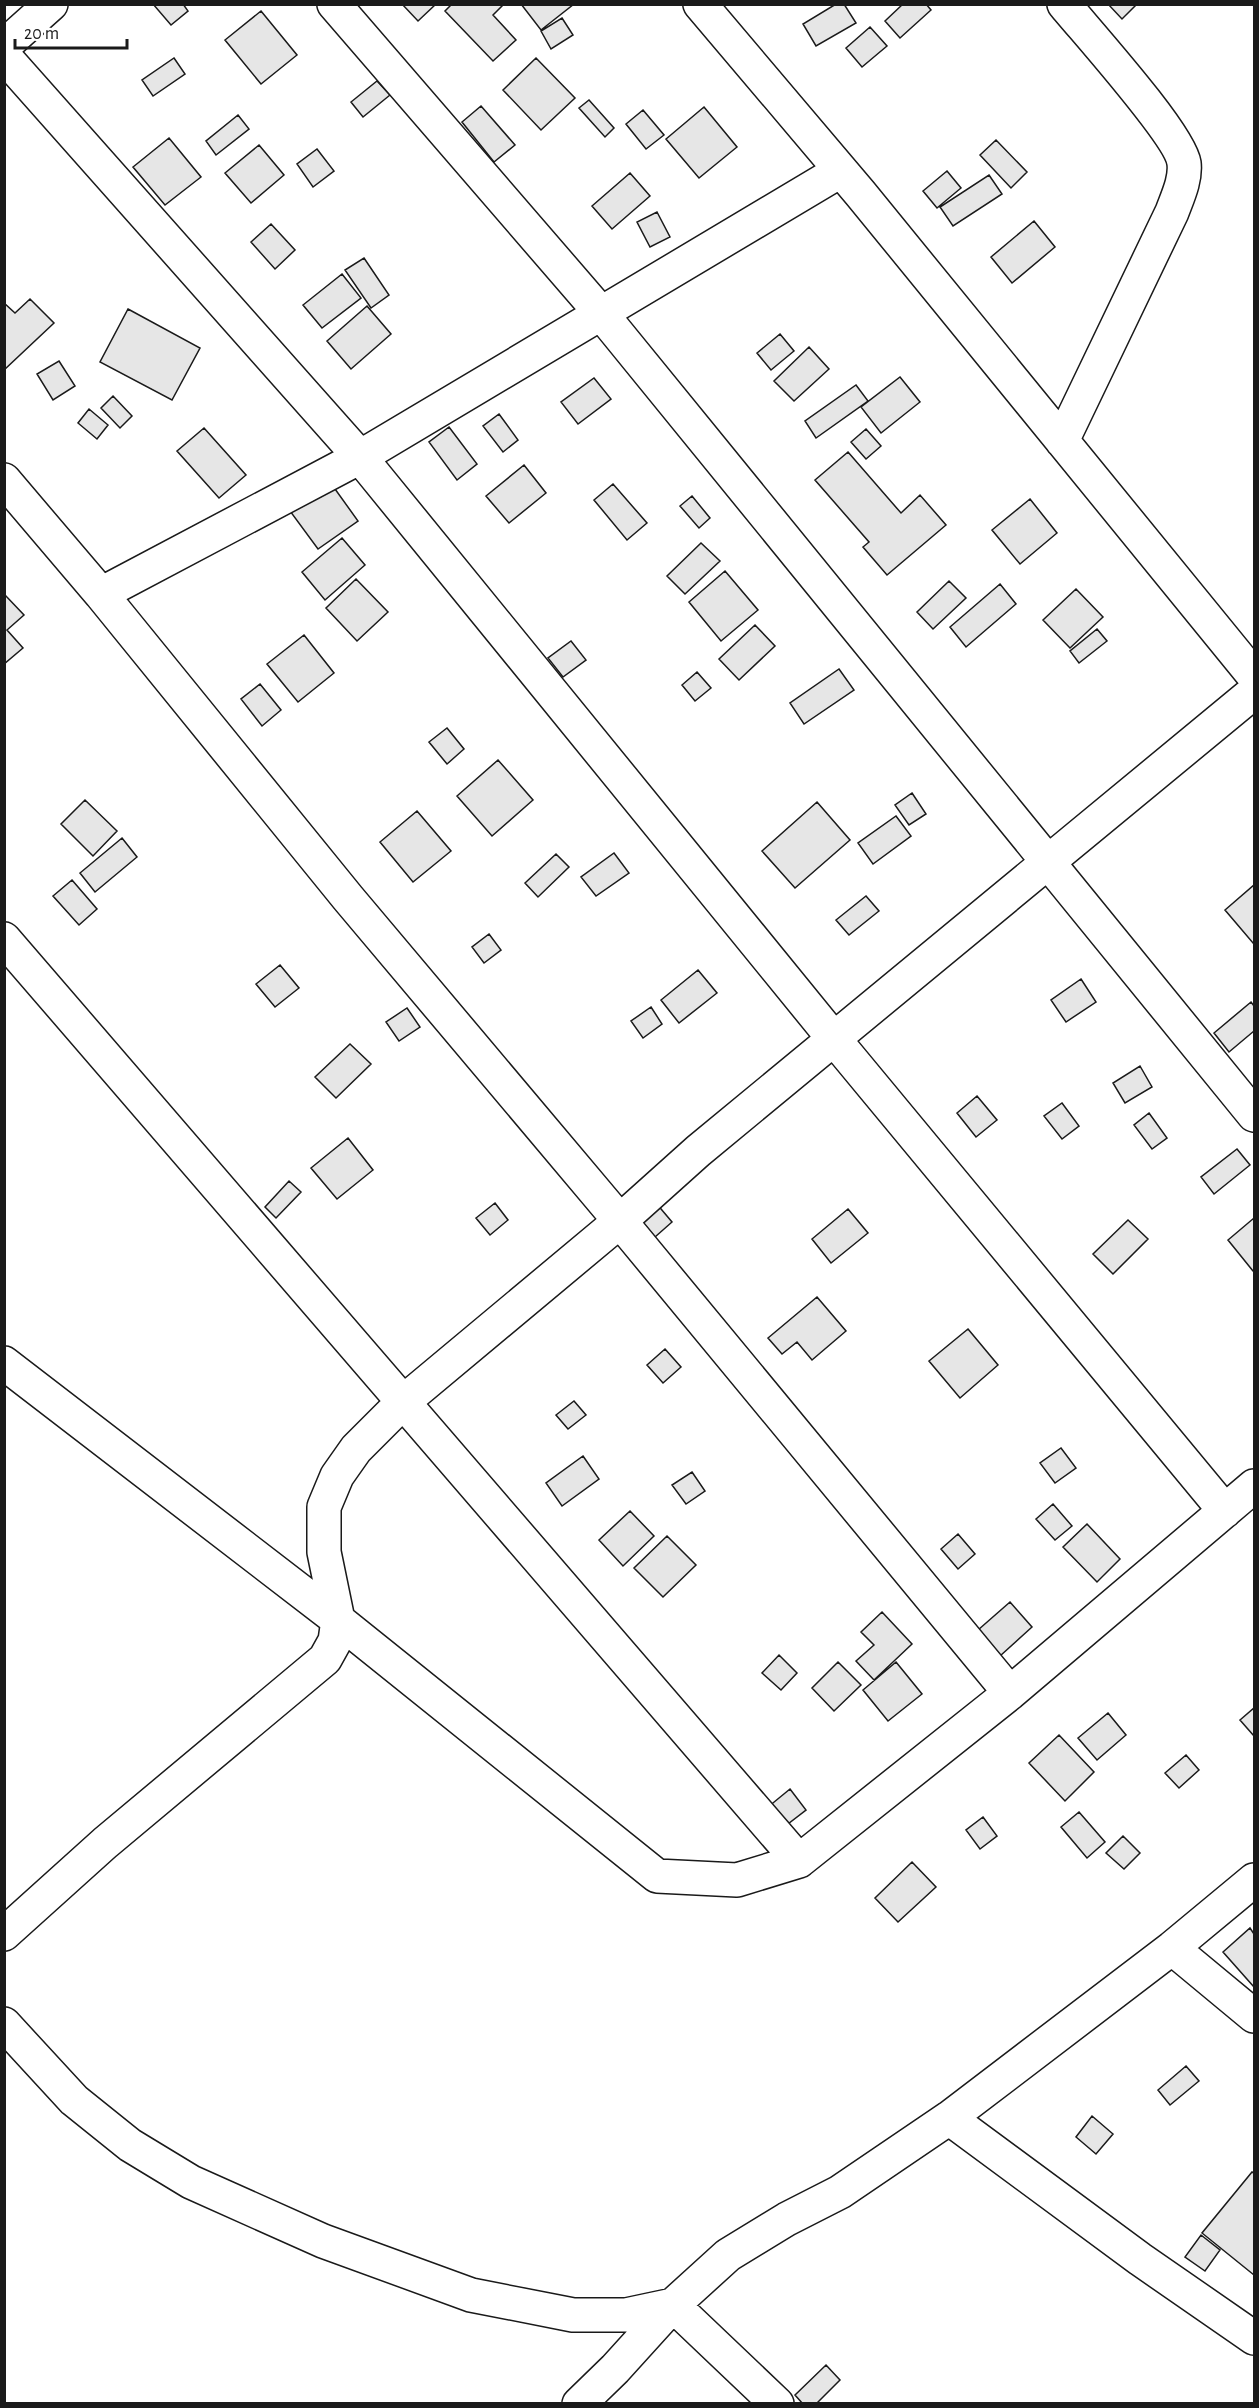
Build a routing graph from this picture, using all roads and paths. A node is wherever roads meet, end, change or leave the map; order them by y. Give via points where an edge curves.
1 (51, 4) edge
2 (334, 4) edge
3 (700, 4) edge
4 (1064, 4) edge
5 (4, 46) edge
6 (4, 56) edge
7 (840, 171) junction
8 (600, 312) junction
9 (1062, 441) junction
10 (360, 457) junction
11 (4, 480) edge
12 (101, 594) junction
13 (1254, 676) edge
14 (1254, 692) edge
15 (1047, 863) junction
16 (4, 939) edge
17 (834, 1039) junction
18 (1254, 1115) edge
19 (620, 1221) junction
20 (4, 1363) edge
21 (402, 1403) junction
22 (1254, 1486) edge
23 (1225, 1511) junction
24 (338, 1620) junction
25 (1010, 1693) junction
26 (799, 1861) junction
27 (1254, 1880) edge
28 (4, 1934) edge
29 (1172, 1948) junction
30 (1254, 2016) edge
31 (4, 2024) edge
32 (949, 2118) junction
33 (673, 2305) junction
34 (1254, 2338) edge
35 (579, 2403) edge
36 (777, 2403) edge

1 - 5 street
2 - 8 street
3 - 7 street
4 - 9 street via 1172,135 1184,162 1182,186 1172,212
6 - 10 street
7 - 8 street
7 - 9 street
8 - 10 street
8 - 15 street
9 - 13 street
10 - 12 street
10 - 17 street
11 - 12 street
12 - 19 street via 348,898
14 - 15 street
15 - 17 street
15 - 18 street
16 - 21 street
17 - 19 street
17 - 23 street
19 - 21 street
19 - 25 street
20 - 24 street
21 - 24 street via 356,1449 324,1507 324,1552
21 - 26 street
22 - 23 street
23 - 25 street
24 - 26 street via 657,1876 737,1880
24 - 28 street via 335,1641 325,1659 105,1843
25 - 26 street
27 - 29 street
29 - 30 street
29 - 32 street
31 - 33 street via 74,2100 130,2145 191,2182 323,2241 471,2295 573,2315 626,2314
32 - 33 street via 840,2192 787,2218 728,2255
32 - 34 street
33 - 35 street
33 - 36 street

